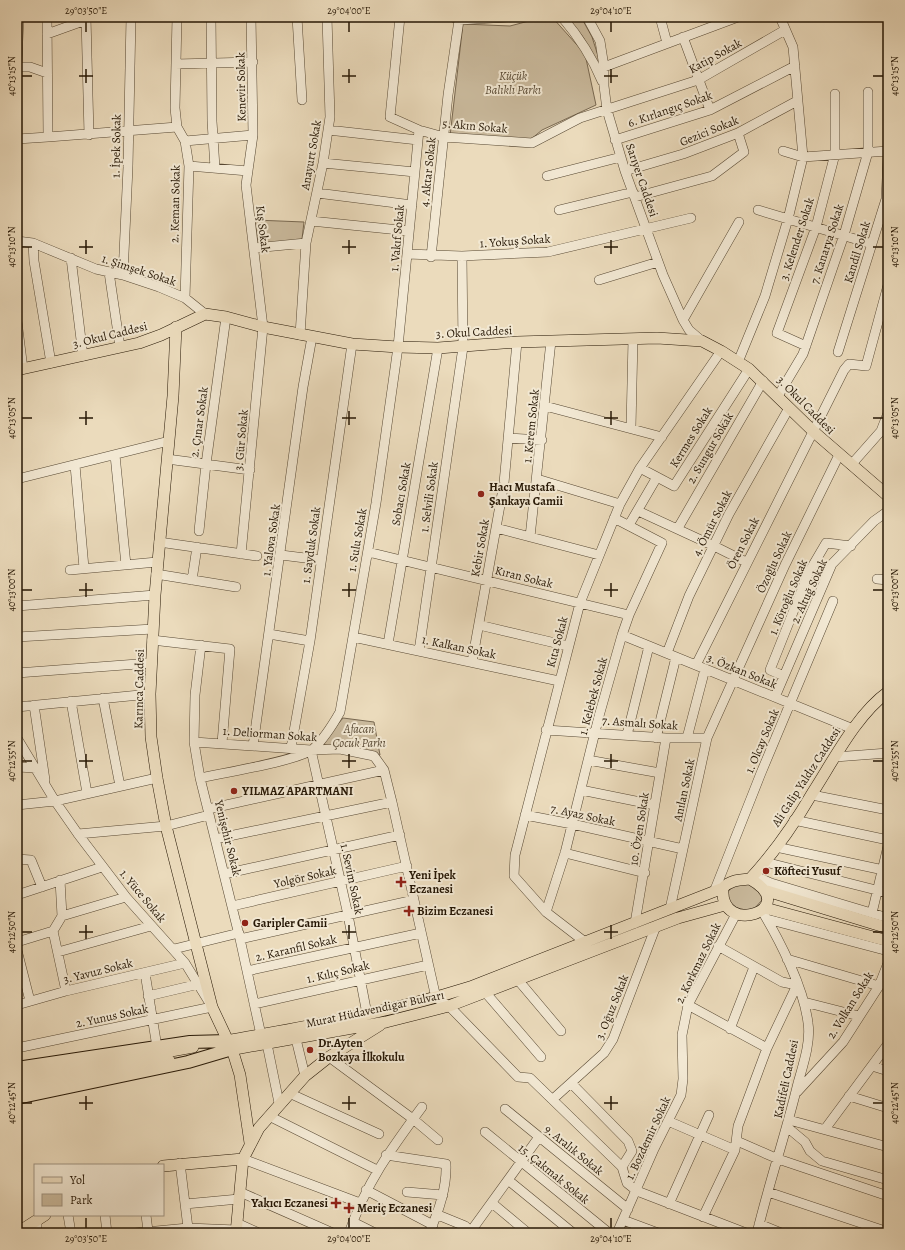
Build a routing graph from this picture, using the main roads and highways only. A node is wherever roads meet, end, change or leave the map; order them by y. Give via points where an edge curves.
1 (176, 327) junction
2 (20, 370) edge
3 (888, 496) edge
4 (888, 692) edge
5 (751, 877) junction
6 (718, 890) junction
7 (767, 892) junction
8 (725, 905) junction
9 (764, 913) junction
10 (888, 928) edge
11 (888, 941) edge
12 (386, 1022) junction
13 (264, 1039) junction
14 (230, 1045) junction
15 (17, 1068) edge
16 (17, 1079) edge
17 (17, 1089) edge
18 (17, 1098) edge
19 (250, 1143) junction
20 (243, 1159) junction
21 (164, 1166) edge
22 (41, 1218) edge
23 (236, 1229) edge
24 (20, 1232) edge

1 - 2 main road, 3. Okul Caddesi via 162,335 120,347
1 - 3 main road, 3. Okul Caddesi via 205,314 352,344 398,347 438,348 517,342 657,338 702,342 721,351 763,380 814,432
1 - 14 main road, Karınca Caddesi via 174,396 152,634 151,737 166,826 212,1007
4 - 5 main road, Ali Galip Yaldız Caddesi via 853,729 812,795 765,862
5 - 6 main road via 728,883
5 - 7 main road
6 - 8 main road
6 - 13 main road, Murat Hüdavendigar Bulvarı via 470,987 436,998
7 - 9 main road
7 - 10 main road
8 - 9 main road via 736,914
8 - 12 main road, Murat Hüdavendigar Bulvarı via 656,926 449,1006
9 - 11 main road
12 - 13 main road, Murat Hüdavendigar Bulvarı via 296,1039
12 - 19 main road via 329,1057 305,1076 279,1103
13 - 14 main road, Murat Hüdavendigar Bulvarı
14 - 15 highway via 190,1042
14 - 16 main road, Murat Hüdavendigar Bulvarı
14 - 17 main road, Murat Hüdavendigar Bulvarı
14 - 18 highway via 188,1062
14 - 19 main road, Karınca Caddesi via 240,1075
19 - 20 main road
20 - 21 main road
20 - 23 main road
22 - 24 main road

